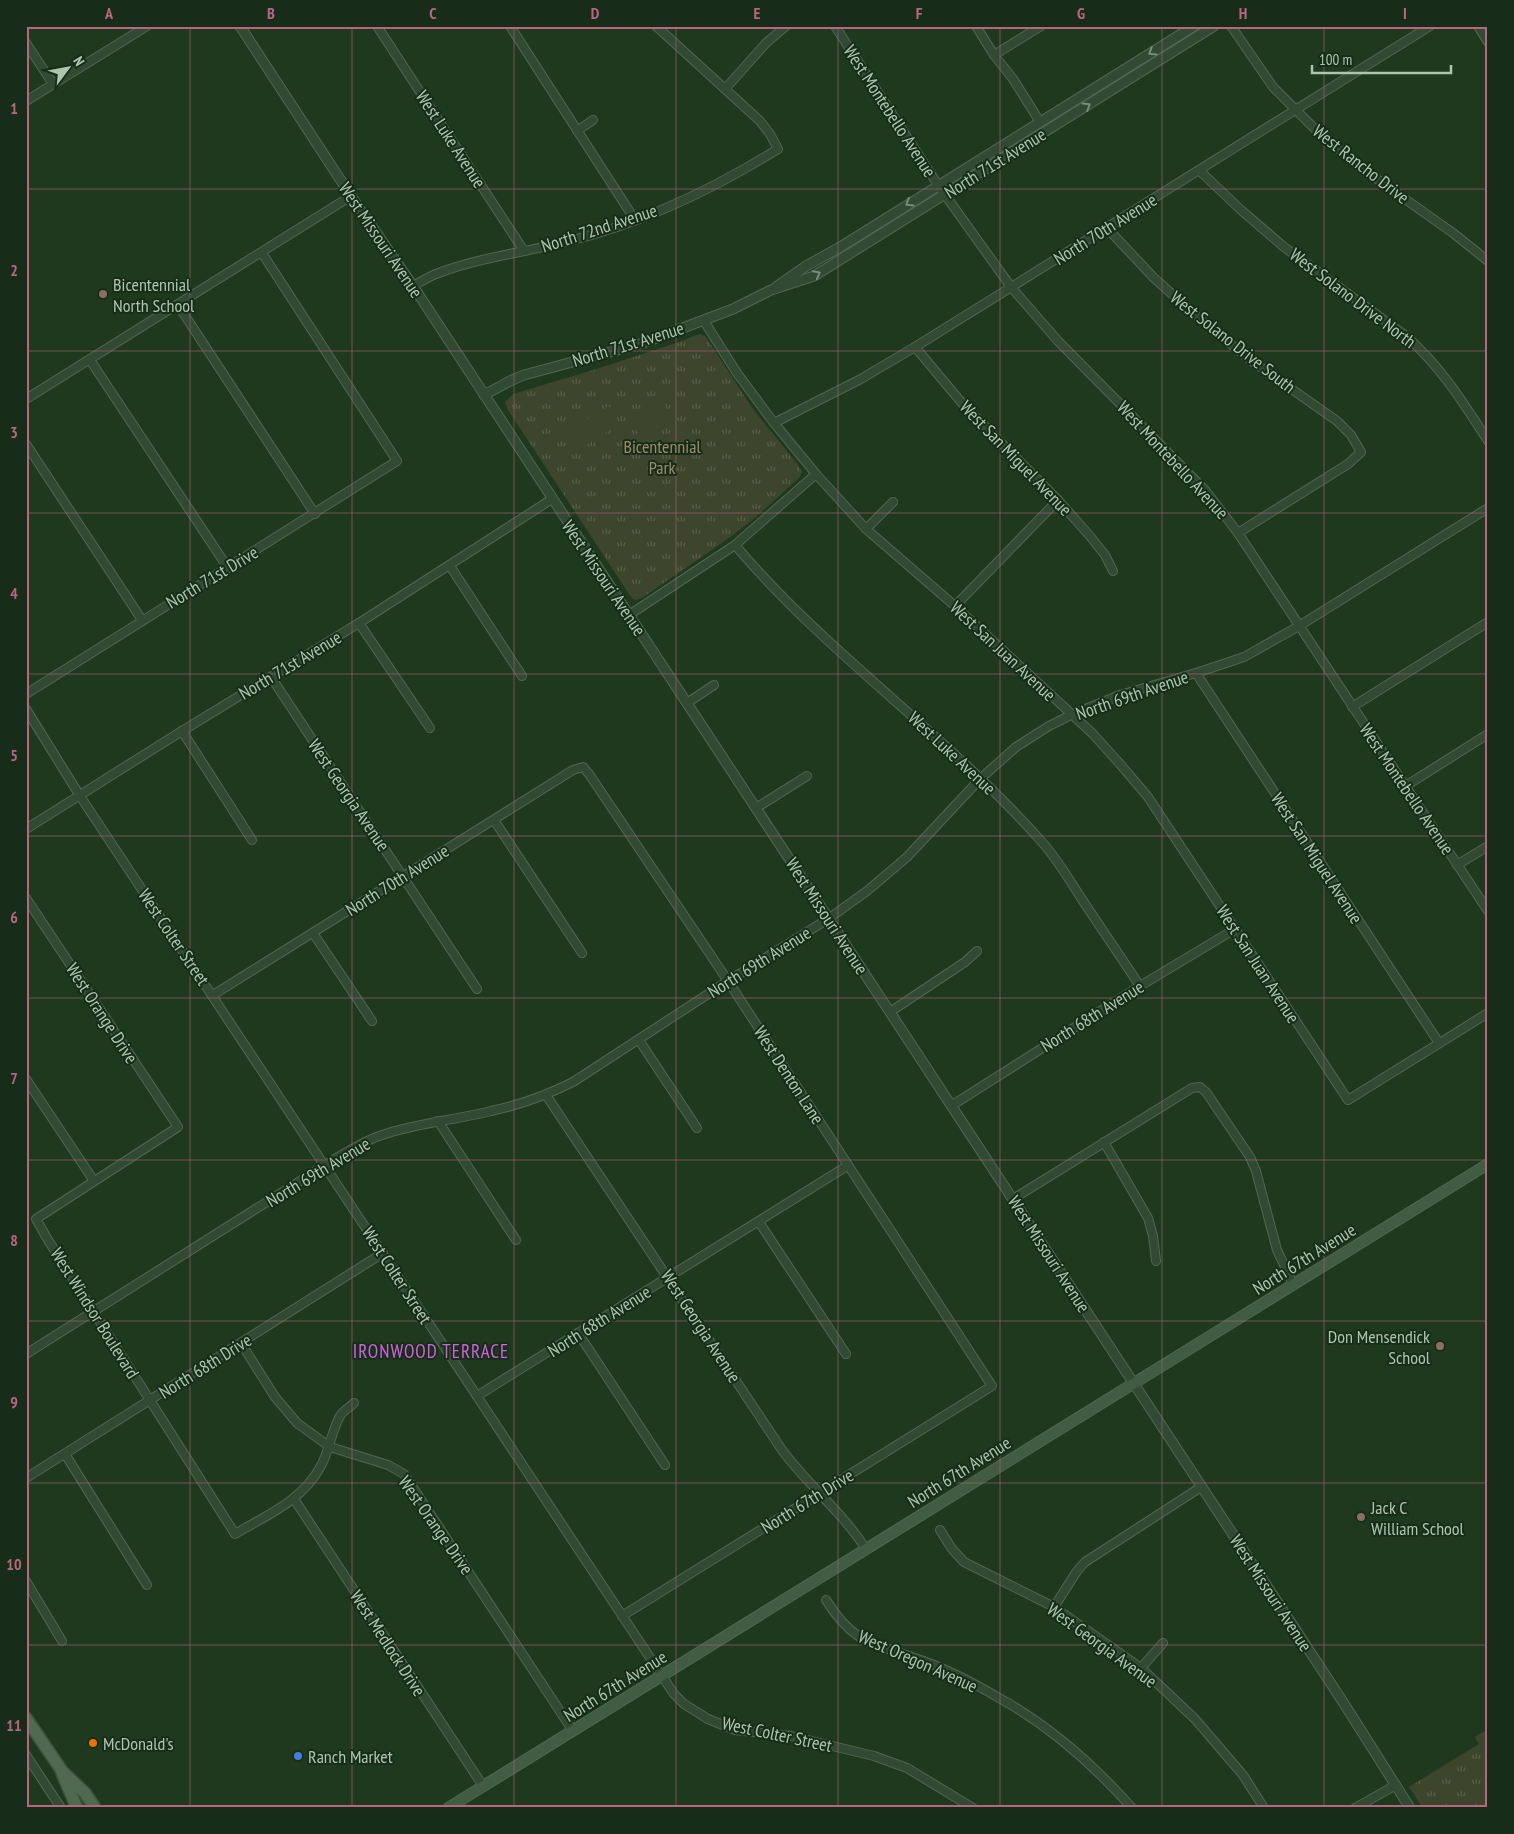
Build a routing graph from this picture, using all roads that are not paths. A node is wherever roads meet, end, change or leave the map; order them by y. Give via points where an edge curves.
1 (147, 26) edge
2 (240, 26) edge
3 (377, 26) edge
4 (510, 26) edge
5 (656, 26) edge
6 (786, 26) edge
7 (835, 26) edge
8 (976, 26) edge
9 (1041, 26) edge
10 (1194, 26) edge
11 (1214, 26) edge
12 (1231, 26) edge
13 (1430, 26) edge
14 (1478, 26) edge
15 (1488, 42) edge
16 (26, 43) edge
17 (994, 55) junction
18 (52, 84) junction
19 (725, 89) junction
20 (26, 101) edge
21 (1295, 110) junction
22 (593, 120) dead end
23 (1040, 122) junction
24 (577, 130) junction
25 (1046, 132) junction
26 (1200, 171) junction
27 (938, 185) junction
28 (945, 194) junction
29 (351, 196) junction
30 (635, 220) junction
31 (1107, 228) junction
32 (524, 251) junction
33 (262, 253) junction
34 (1488, 261) edge
35 (413, 286) junction
36 (1011, 287) junction
37 (771, 290) junction
38 (178, 305) junction
39 (704, 321) junction
40 (915, 347) junction
41 (90, 360) junction
42 (484, 395) junction
43 (26, 399) edge
44 (774, 423) junction
45 (1488, 441) edge
46 (26, 444) edge
47 (816, 474) junction
48 (552, 499) junction
49 (1058, 500) junction
50 (893, 502) dead end
51 (1488, 508) edge
52 (315, 514) junction
53 (866, 528) junction
54 (1238, 533) junction
55 (735, 546) junction
56 (450, 566) junction
57 (228, 568) junction
58 (1114, 571) dead end
59 (955, 606) junction
60 (629, 615) junction
61 (142, 620) junction
62 (1488, 622) edge
63 (359, 623) junction
64 (1299, 626) junction
65 (1196, 673) junction
66 (271, 676) junction
67 (522, 676) dead end
68 (714, 685) dead end
69 (26, 694) edge
70 (687, 703) junction
71 (1352, 707) junction
72 (26, 709) edge
73 (1071, 714) junction
74 (430, 728) dead end
75 (182, 731) junction
76 (1488, 734) edge
77 (583, 767) joint
78 (807, 776) dead end
79 (980, 778) junction
80 (1404, 787) junction
81 (80, 796) junction
82 (756, 808) junction
83 (494, 820) junction
84 (26, 829) edge
85 (252, 840) dead end
86 (1488, 846) edge
87 (1457, 865) junction
88 (403, 875) junction
89 (26, 898) edge
90 (1488, 911) edge
91 (828, 918) junction
92 (1235, 929) junction
93 (313, 932) junction
94 (977, 951) dead end
95 (582, 953) dead end
96 (728, 981) junction
97 (1140, 986) junction
98 (477, 989) dead end
99 (213, 995) junction
100 (890, 1012) junction
101 (1488, 1013) edge
102 (372, 1021) dead end
103 (639, 1040) junction
104 (1439, 1043) junction
105 (26, 1079) edge
106 (546, 1095) junction
107 (951, 1106) junction
108 (438, 1121) junction
109 (697, 1128) dead end
110 (1104, 1142) junction
111 (1488, 1164) edge
112 (325, 1165) junction
113 (847, 1166) junction
114 (94, 1181) junction
115 (1013, 1199) junction
116 (759, 1222) junction
117 (516, 1240) dead end
118 (383, 1253) junction
119 (1156, 1261) dead end
120 (668, 1278) junction
121 (1294, 1284) junction
122 (93, 1312) junction
123 (578, 1333) junction
124 (241, 1343) junction
125 (26, 1354) edge
126 (846, 1354) dead end
127 (1134, 1383) junction
128 (992, 1386) joint
129 (477, 1396) junction
130 (150, 1401) junction
131 (354, 1403) dead end
132 (330, 1447) junction
133 (65, 1454) junction
134 (665, 1465) dead end
135 (26, 1478) edge
136 (1202, 1487) junction
137 (820, 1492) junction
138 (294, 1499) junction
139 (940, 1530) dead end
140 (866, 1549) junction
141 (26, 1581) edge
142 (147, 1586) dead end
143 (826, 1600) dead end
144 (1054, 1607) junction
145 (622, 1616) junction
146 (62, 1641) dead end
147 (1163, 1643) dead end
148 (1141, 1668) junction
149 (662, 1676) junction
150 (26, 1718) edge
151 (573, 1731) junction
152 (26, 1754) edge
153 (62, 1771) junction
154 (1396, 1785) junction
155 (483, 1786) junction
156 (61, 1808) edge
157 (76, 1808) edge
158 (95, 1808) edge
159 (448, 1808) edge
160 (973, 1808) edge
161 (1132, 1808) edge
162 (1264, 1808) edge
163 (1355, 1808) edge
164 (1410, 1808) edge

1 - 18 street
2 - 29 street, West Missouri Avenue
3 - 32 street, West Luke Avenue
4 - 24 street
5 - 19 street
6 - 19 street via 766,43
7 - 27 street, West Montebello Avenue
8 - 17 street
9 - 17 street
10 -> 23 street, North 71st Avenue
25 -> 11 street, North 71st Avenue
12 - 21 street, West Rancho Drive via 1273,87
13 - 21 street, North 70th Avenue
14 - 15 street
16 - 18 street
17 - 23 street
18 - 20 street
19 - 30 street, North 72nd Avenue via 760,121 778,149 714,185
21 - 26 street, North 70th Avenue
21 - 34 street, West Rancho Drive via 1356,165
22 - 24 street
23 - 25 street
23 - 27 street, North 71st Avenue
24 - 30 street
25 - 28 street, North 71st Avenue
26 - 31 street, North 70th Avenue
26 - 45 street, West Solano Drive North via 1284,247 1425,352 1446,377
27 - 28 street, West Montebello Avenue
27 -> 37 street, North 71st Avenue
28 - 36 street, West Montebello Avenue
37 -> 28 street, North 71st Avenue via 814,276
29 - 33 street
29 - 35 street, West Missouri Avenue
30 - 32 street, North 72nd Avenue via 574,240
31 - 36 street, North 70th Avenue
31 - 54 street, West Solano Drive South via 1154,278 1199,318 1249,359 1337,421 1351,434 1360,452 1348,464
32 - 35 street, North 72nd Avenue via 454,267
33 - 38 street
33 - 52 street, North 71st Drive via 397,461
35 - 42 street, West Missouri Avenue
36 - 40 street, North 70th Avenue
36 - 54 street, West Montebello Avenue via 1058,341 1205,490
37 - 39 street, North 71st Avenue
38 - 41 street
38 - 52 street
39 - 42 street, North 71st Avenue via 643,343 524,375
39 - 44 street, West San Juan Avenue
40 - 44 street, North 70th Avenue
40 - 49 street, West San Miguel Avenue via 962,403
41 - 43 street
41 - 57 street
42 - 48 street, West Missouri Avenue
44 - 47 street, West San Juan Avenue
46 - 61 street
47 - 53 street, West San Juan Avenue
47 - 55 street
48 - 56 street, North 71st Avenue
48 - 60 street, West Missouri Avenue
49 - 58 street, West San Miguel Avenue via 1089,535
49 - 59 street
50 - 53 street
51 - 64 street, North 69th Avenue
52 - 57 street, North 71st Drive
53 - 59 street, West San Juan Avenue
54 - 64 street, West Montebello Avenue
55 - 60 street
55 - 79 street, West Luke Avenue via 812,626
56 - 63 street, North 71st Avenue
56 - 67 street
57 - 61 street, North 71st Drive
59 - 73 street, West San Juan Avenue
60 - 70 street, West Missouri Avenue
61 - 69 street, North 71st Drive
62 - 71 street
63 - 66 street, North 71st Avenue
63 - 74 street
64 - 65 street, North 69th Avenue via 1244,657
64 - 71 street, West Montebello Avenue
65 - 73 street, North 69th Avenue via 1120,695
65 - 104 street, West San Miguel Avenue
66 - 75 street, North 71st Avenue
66 - 88 street, West Georgia Avenue
68 - 70 street
70 - 82 street, West Missouri Avenue
71 - 80 street, West Montebello Avenue
72 - 81 street, West Colter Street
73 - 79 street, North 69th Avenue via 1016,747
73 - 92 street, West San Juan Avenue via 1148,797
75 - 81 street, North 71st Avenue
75 - 85 street
76 - 80 street
77 - 83 street, North 70th Avenue via 573,770
77 - 96 street, West Denton Lane
78 - 82 street
79 - 91 street, North 69th Avenue via 886,877
79 - 97 street, West Luke Avenue via 1055,858
80 - 87 street, West Montebello Avenue
81 - 84 street, North 71st Avenue
81 - 99 street, West Colter Street
82 - 91 street, West Missouri Avenue
83 - 88 street, North 70th Avenue
83 - 95 street
86 - 87 street
87 - 90 street, West Montebello Avenue
88 - 93 street, North 70th Avenue
88 - 98 street, West Georgia Avenue
89 - 114 street, West Orange Drive via 178,1127
91 - 96 street, North 69th Avenue
91 - 100 street, West Missouri Avenue
92 - 97 street, North 68th Avenue
92 - 104 street, West San Juan Avenue via 1348,1100
93 - 99 street, North 70th Avenue
93 - 102 street
94 - 100 street
96 - 103 street, North 69th Avenue
96 - 113 street, West Denton Lane
97 - 107 street, North 68th Avenue
99 - 112 street, West Colter Street
100 - 107 street, West Missouri Avenue
101 - 104 street
103 - 106 street, North 69th Avenue via 573,1082
103 - 109 street
105 - 114 street
106 - 108 street, North 69th Avenue via 490,1112
106 - 120 street, West Georgia Avenue
107 - 115 street, West Missouri Avenue
108 - 112 street, North 69th Avenue via 381,1135
108 - 117 street
110 - 115 street
110 - 119 street via 1142,1204 1154,1236
110 - 121 street via 1192,1088 1200,1087 1250,1158 1277,1250
111 - 121 main road, North 67th Avenue
112 - 118 street, West Colter Street
112 - 122 street, North 69th Avenue
113 - 116 street, North 68th Avenue
113 - 128 street, West Denton Lane
114 - 122 street, West Windsor Boulevard via 36,1219
115 - 127 street, West Missouri Avenue
116 - 120 street, North 68th Avenue
116 - 126 street
118 - 124 street, North 68th Drive
118 - 129 street, West Colter Street
120 - 123 street, North 68th Avenue
120 - 137 street, West Georgia Avenue via 782,1450
121 - 127 main road, North 67th Avenue
122 - 125 street, North 69th Avenue
122 - 130 street, West Windsor Boulevard
123 - 129 street, North 68th Avenue
123 - 134 street
124 - 130 street, North 68th Drive
124 - 132 street, West Orange Drive via 275,1397 297,1423
127 - 136 street, West Missouri Avenue
127 - 140 main road, North 67th Avenue
128 - 137 street, North 67th Drive
129 - 145 street, West Colter Street
130 - 133 street, North 68th Drive
130 - 138 street, West Windsor Boulevard via 235,1534
131 - 132 street via 341,1415
132 - 138 street via 307,1487
132 - 151 street, West Orange Drive via 388,1465 404,1474
133 - 135 street, North 68th Drive
133 - 142 street
136 - 144 street via 1085,1562
136 - 154 street, West Missouri Avenue
137 - 140 street, West Georgia Avenue via 854,1530
137 - 145 street, North 67th Drive
138 - 155 street, West Medlock Drive
139 - 144 street, West Georgia Avenue via 964,1562
140 - 149 main road, North 67th Avenue
141 - 146 street
143 - 161 street, West Oregon Avenue via 837,1618 867,1642 947,1670 1029,1716 1074,1750
144 - 148 street, West Georgia Avenue
145 - 149 street, West Colter Street
147 - 148 street
148 - 162 street, West Georgia Avenue via 1195,1719 1243,1775
149 - 151 main road, North 67th Avenue
149 - 160 street, West Colter Street via 684,1704 724,1726 791,1736 874,1756 907,1768
150 - 153 main road
151 - 155 main road, North 67th Avenue
152 - 156 street
153 - 157 main road
153 - 158 main road via 85,1793
154 - 163 street
154 - 164 street, West Missouri Avenue
155 - 159 main road, North 67th Avenue

